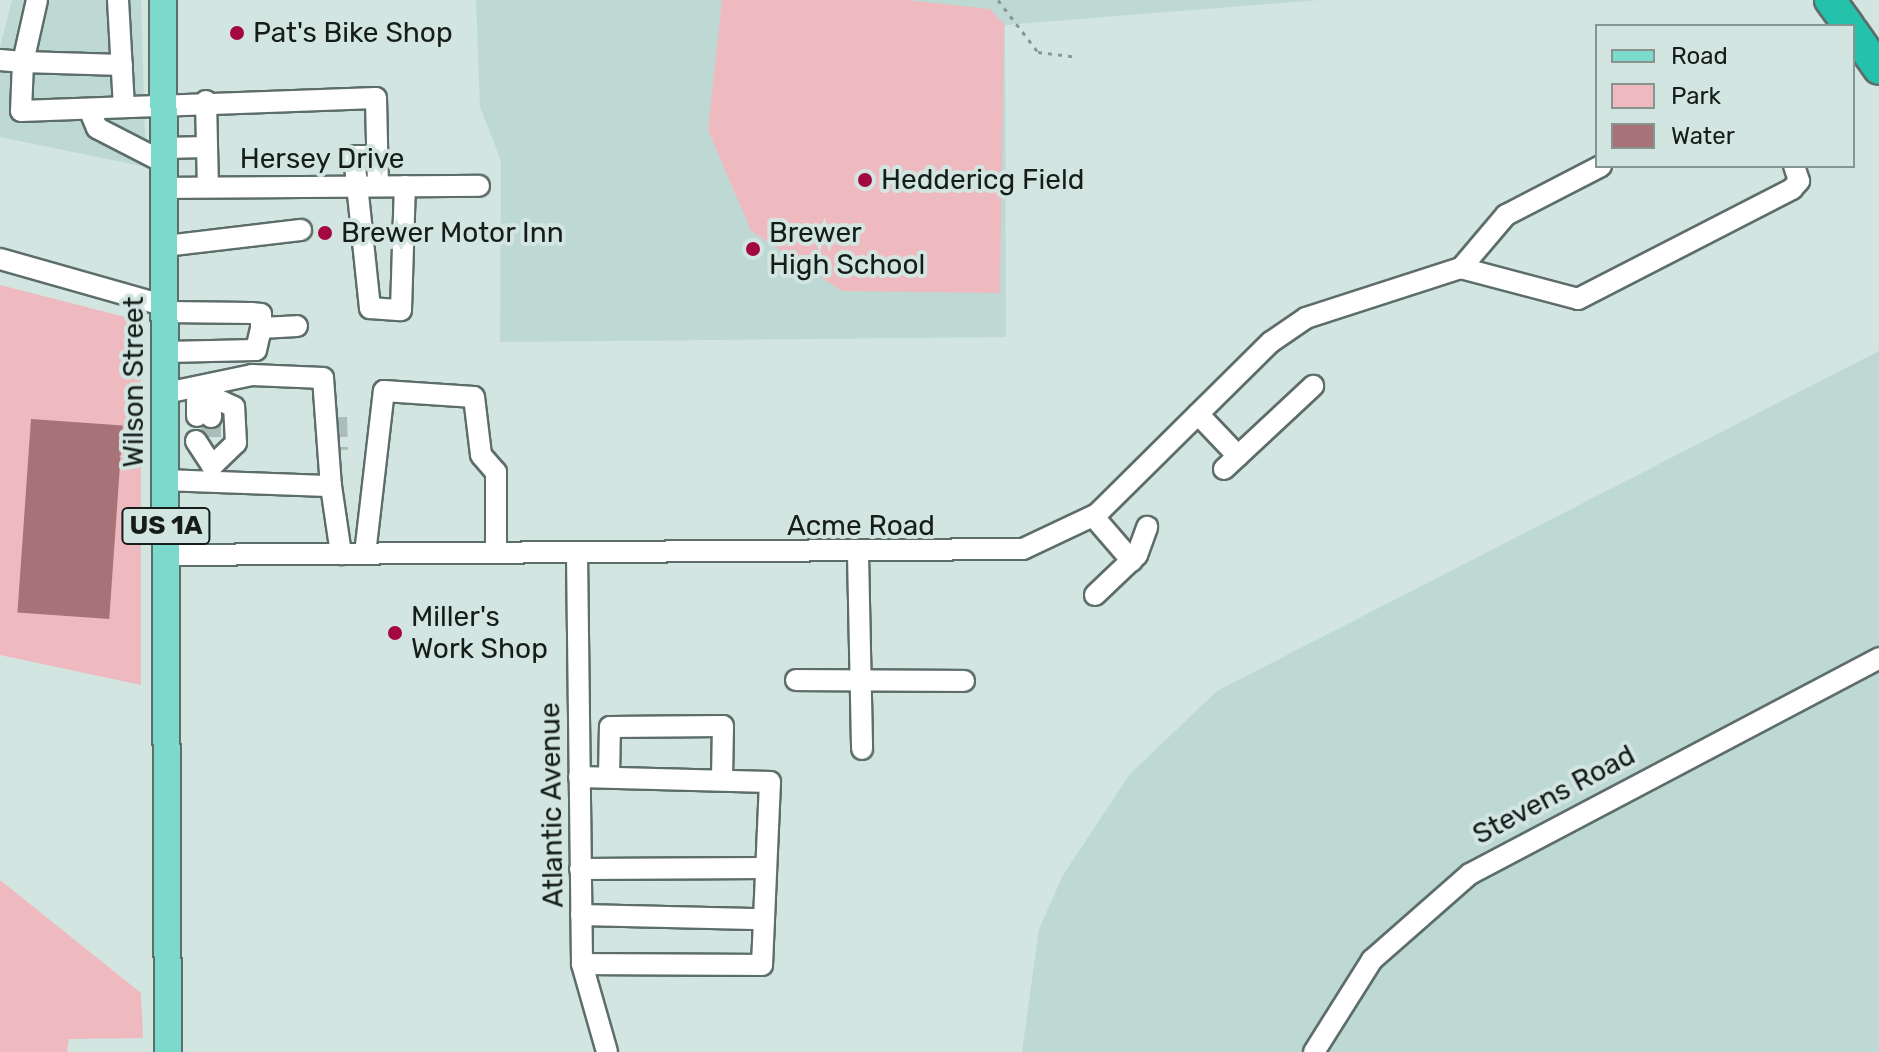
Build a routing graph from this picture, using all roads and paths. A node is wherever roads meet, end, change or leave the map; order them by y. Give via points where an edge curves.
1 (37, 0) edge
2 (118, 0) edge
3 (163, 0) edge
4 (998, 0) edge
5 (1830, 0) edge
6 (1848, 24) edge
7 (1855, 35) edge
8 (1076, 57) dead end
9 (0, 60) edge
10 (23, 62) junction
11 (122, 65) junction
12 (1879, 69) edge
13 (206, 101) junction
14 (164, 103) junction
15 (124, 106) junction
16 (89, 109) junction
17 (206, 147) junction
18 (378, 156) junction
19 (165, 166) junction
20 (1597, 168) edge
21 (1795, 168) edge
22 (355, 186) junction
23 (378, 186) junction
24 (405, 186) junction
25 (479, 186) dead end
26 (208, 187) junction
27 (301, 230) dead end
28 (166, 246) junction
29 (0, 259) edge
30 (1461, 268) junction
31 (166, 309) junction
32 (297, 326) dead end
33 (261, 328) junction
34 (166, 352) junction
35 (324, 386) junction
36 (1313, 386) dead end
37 (166, 393) junction
38 (207, 403) junction
39 (1198, 414) junction
40 (337, 417) tunnel mouth
41 (204, 441) tunnel mouth
42 (338, 450) tunnel mouth
43 (212, 474) junction
44 (166, 480) junction
45 (330, 480) junction
46 (1094, 517) junction
47 (1147, 527) dead end
48 (496, 552) junction
49 (577, 553) junction
50 (341, 554) junction
51 (365, 554) junction
52 (858, 554) junction
53 (165, 555) junction
54 (1132, 561) junction
55 (1095, 595) dead end
56 (1879, 658) edge
57 (796, 680) dead end
58 (862, 680) junction
59 (964, 681) dead end
60 (862, 749) dead end
61 (579, 777) junction
62 (609, 777) junction
63 (722, 780) junction
64 (766, 868) junction
65 (580, 869) junction
66 (581, 915) junction
67 (764, 919) junction
68 (582, 964) junction
69 (173, 1051) edge
70 (607, 1052) edge
71 (1314, 1052) edge

1 - 10 street
2 - 11 street
3 - 14 main road, Wilson Street / US 1A
4 - 8 path via 1038,52
5 - 6 highway
7 - 12 highway
9 - 10 street
10 - 11 street
10 - 16 street via 21,111
11 - 15 street
13 - 14 street
13 - 17 street
13 - 18 street via 376,98
14 - 15 street
14 - 19 main road, Wilson Street / US 1A
15 - 16 street
16 - 19 street via 97,128
17 - 19 street
17 - 26 street
18 - 22 street via 354,156
18 - 23 street
19 - 26 street, Hersey Drive
19 - 28 main road, Wilson Street / US 1A
20 - 30 street via 1506,215
21 - 30 street via 1799,181 1792,189 1578,299
22 - 23 street, Hersey Drive
22 - 24 street via 370,308 401,310
22 - 26 street, Hersey Drive
23 - 24 street, Hersey Drive
24 - 25 street, Hersey Drive
27 - 28 street
28 - 31 main road, Wilson Street / US 1A
29 - 31 street
30 - 39 street, Acme Road via 1306,318
31 - 33 street via 261,314
31 - 34 main road, Wilson Street / US 1A
32 - 33 street
33 - 34 street via 256,350
34 - 37 main road, Wilson Street / US 1A
35 - 38 street via 323,378 275,375
35 - 40 street via 336,395
35 - 45 street
36 - 39 street via 1231,462
37 - 38 street
37 - 44 main road, Wilson Street / US 1A
38 - 43 street via 234,407 236,443
39 - 46 street, Acme Road
41 - 43 street
42 - 45 street
43 - 44 street
43 - 45 street
44 - 53 main road, Wilson Street / US 1A
45 - 50 street
46 - 52 street, Acme Road via 1023,549
46 - 54 street
47 - 54 street
48 - 49 street, Acme Road
48 - 51 street, Acme Road
48 - 51 street via 496,472 481,455 474,397 384,391
49 - 52 street, Acme Road
49 - 61 street, Atlantic Avenue
50 - 51 street, Acme Road
50 - 53 street, Acme Road
52 - 58 street
53 - 69 main road, Wilson Street / US 1A
54 - 55 street
56 - 71 street, Stevens Road via 1470,874 1372,960
57 - 58 street
58 - 59 street
58 - 60 street
61 - 62 street
61 - 65 street, Atlantic Avenue
62 - 63 street
62 - 63 street via 610,727 723,726
63 - 64 street via 770,782
64 - 65 street
64 - 67 street
65 - 66 street, Atlantic Avenue
66 - 67 street
66 - 68 street, Atlantic Avenue
67 - 68 street via 762,965
68 - 70 street, Atlantic Avenue

